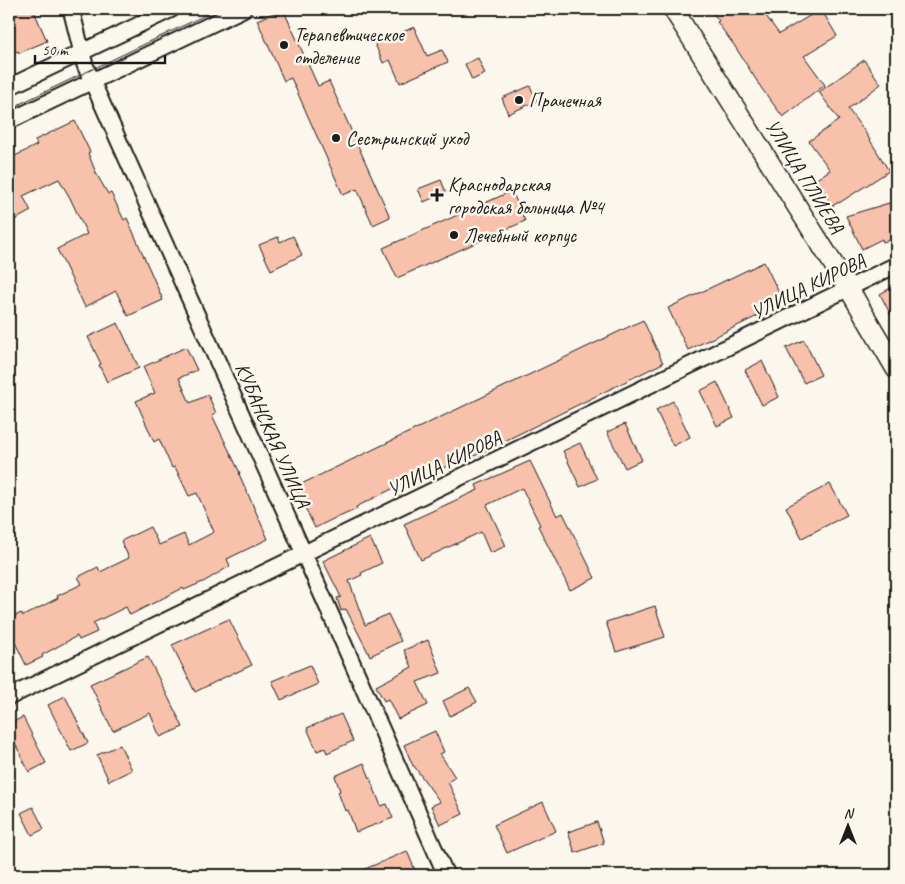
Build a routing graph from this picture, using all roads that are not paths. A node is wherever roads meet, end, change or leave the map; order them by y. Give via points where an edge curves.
1 (70, 9) edge
2 (172, 9) edge
3 (243, 9) edge
4 (673, 9) edge
5 (82, 52) junction
6 (92, 81) junction
7 (9, 87) edge
8 (9, 121) edge
9 (896, 265) edge
10 (849, 289) junction
11 (896, 369) edge
12 (304, 554) junction
13 (9, 697) edge
14 (446, 875) edge

1 - 5 street, КУБАНСКАЯ УЛИЦА
2 - 5 street
3 - 6 street
4 - 10 street, УЛИЦА ПЛИЕВА
5 - 6 street, КУБАНСКАЯ УЛИЦА
5 - 7 street
6 - 8 street
6 - 12 street, КУБАНСКАЯ УЛИЦА
9 - 10 street, УЛИЦА КИРОВА
10 - 11 street, УЛИЦА ПЛИЕВА
10 - 12 street, УЛИЦА КИРОВА
12 - 13 street, УЛИЦА КИРОВА
12 - 14 street, КУБАНСКАЯ УЛИЦА

